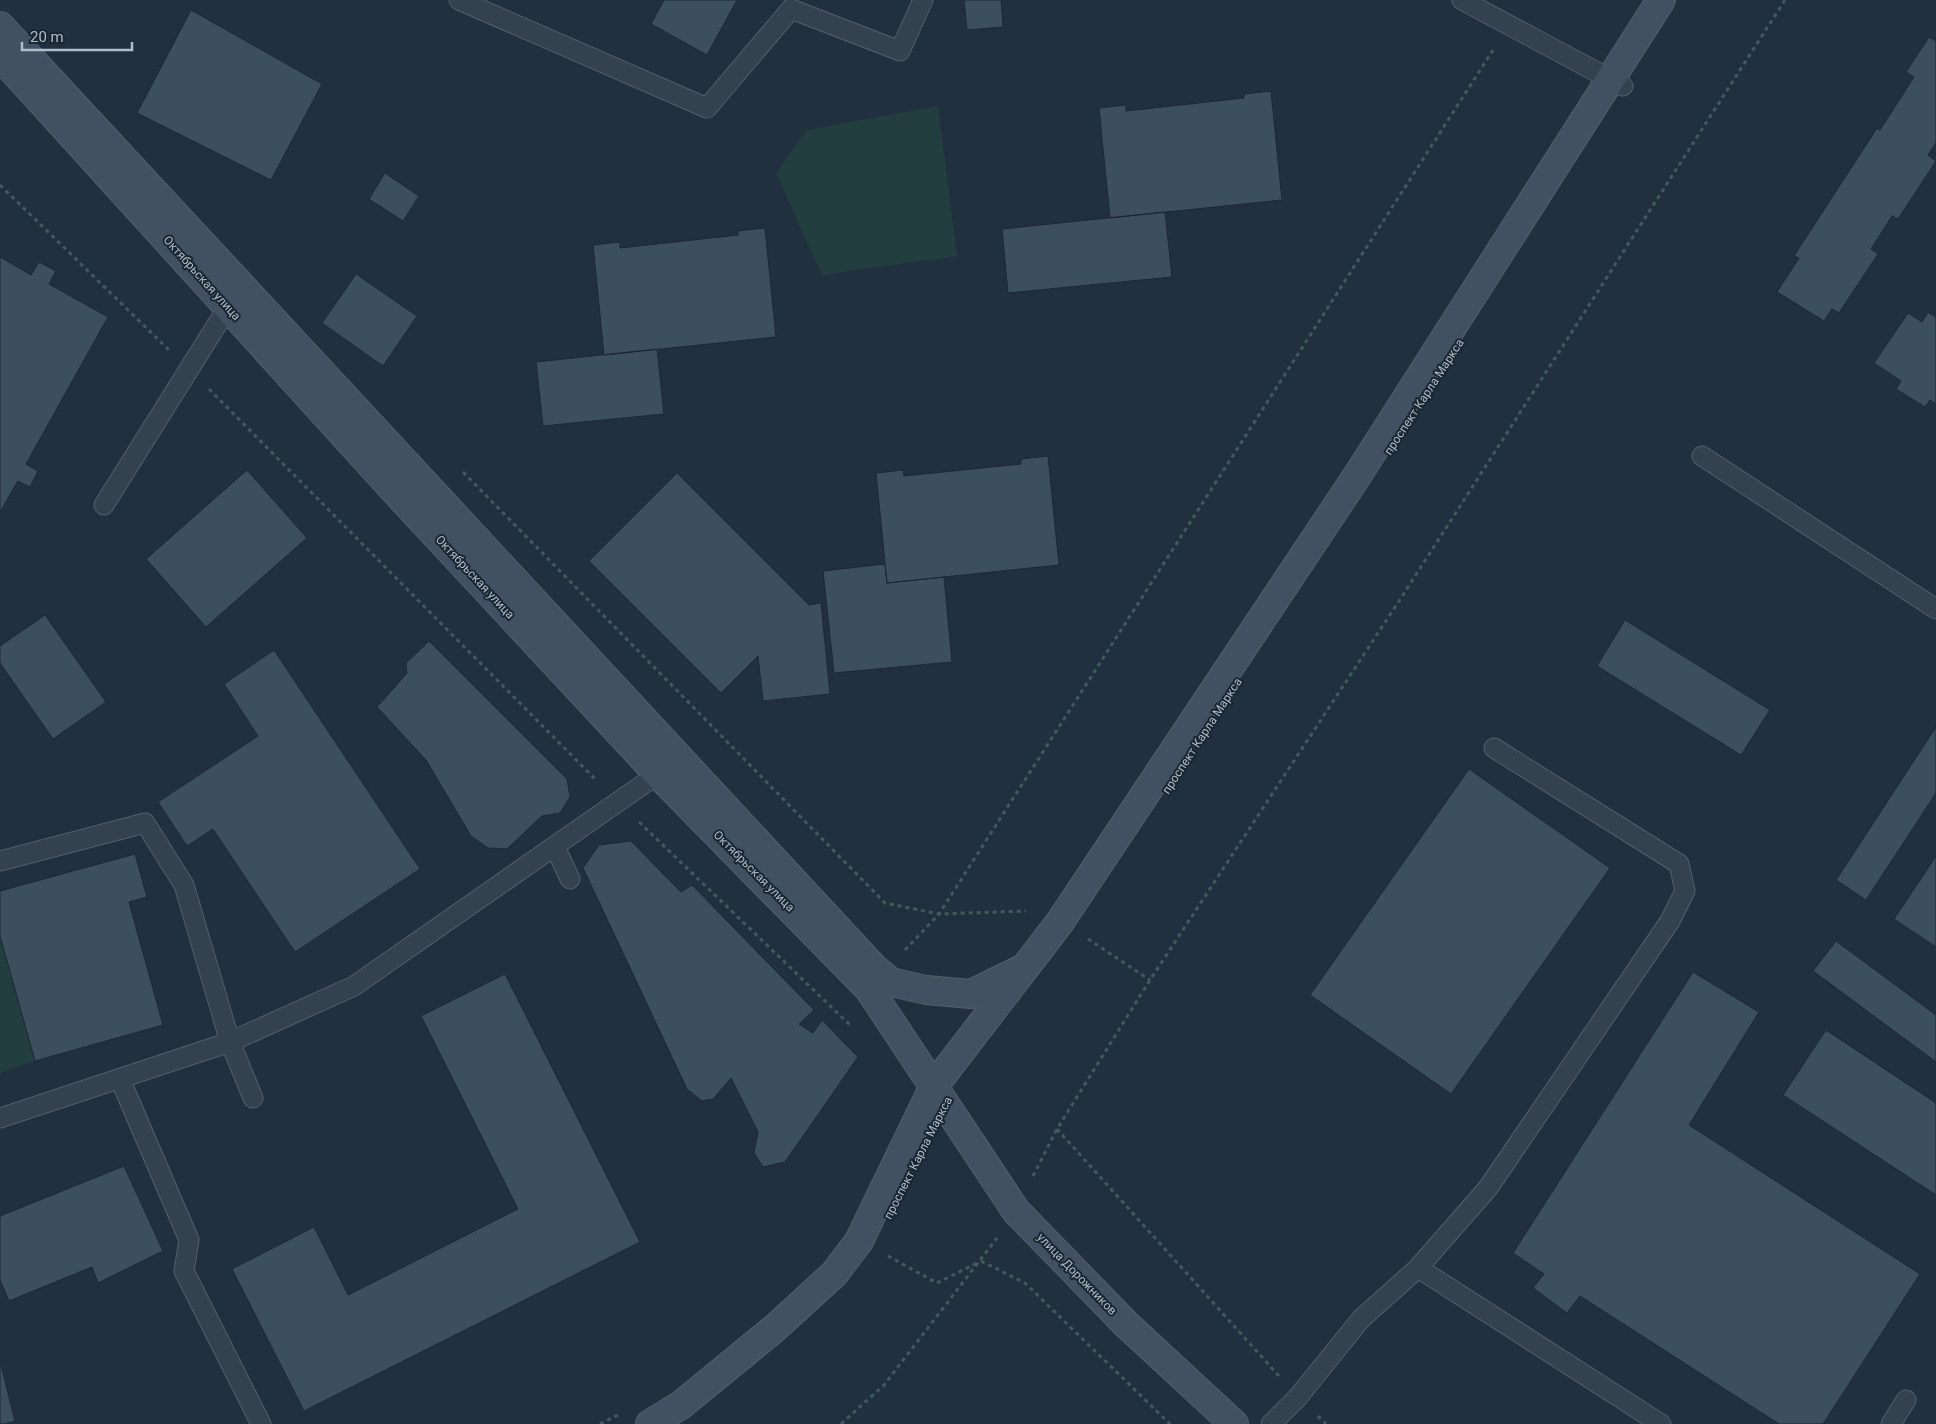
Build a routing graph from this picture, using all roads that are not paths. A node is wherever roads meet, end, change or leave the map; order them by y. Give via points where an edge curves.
1 (459, 0) edge
2 (923, 0) edge
3 (1462, 0) edge
4 (1661, 0) edge
5 (1678, 0) edge
6 (0, 26) edge
7 (0, 56) edge
8 (1617, 83) junction
9 (228, 308) junction
10 (1702, 456) dead end
11 (104, 505) dead end
12 (1936, 609) edge
13 (1494, 748) dead end
14 (658, 774) junction
15 (556, 848) junction
16 (0, 860) edge
17 (570, 878) dead end
18 (1026, 967) junction
19 (876, 982) junction
20 (230, 1042) junction
21 (120, 1078) junction
22 (939, 1094) junction
23 (253, 1098) dead end
24 (0, 1118) edge
25 (1418, 1268) junction
26 (1906, 1400) dead end
27 (261, 1424) edge
28 (650, 1424) edge
29 (675, 1424) edge
30 (1234, 1424) edge
31 (1271, 1424) edge
32 (1661, 1424) edge
33 (1891, 1424) edge

1 - 2 lane via 708,108 791,9 900,51
3 - 8 lane
4 - 8 main road
5 - 8 main road, проспект Карла Маркса
6 - 19 main road
7 - 9 main road, Октябрьская улица
8 - 18 main road via 1060,922
8 - 22 main road, проспект Карла Маркса via 1335,534 1074,930
9 - 11 lane
9 - 14 main road, Октябрьская улица
10 - 12 lane
13 - 25 lane via 1679,864 1685,891 1670,921 1488,1188
14 - 15 lane
14 - 19 main road, Октябрьская улица
15 - 17 lane
15 - 20 lane via 354,986
16 - 20 lane via 145,823 184,885
18 - 19 main road via 971,994
18 - 22 main road
19 - 22 main road, Октябрьская улица
20 - 21 lane
20 - 23 lane
21 - 24 lane
21 - 27 lane via 189,1240 184,1271
22 - 28 main road via 859,1241 834,1274 761,1340 681,1405
22 - 29 main road, проспект Карла Маркса via 873,1248 841,1286 772,1350 705,1405
22 - 30 main road, улица Дорожников via 1016,1211 1126,1324
25 - 31 lane via 1361,1319 1298,1397
25 - 32 lane
26 - 33 lane

